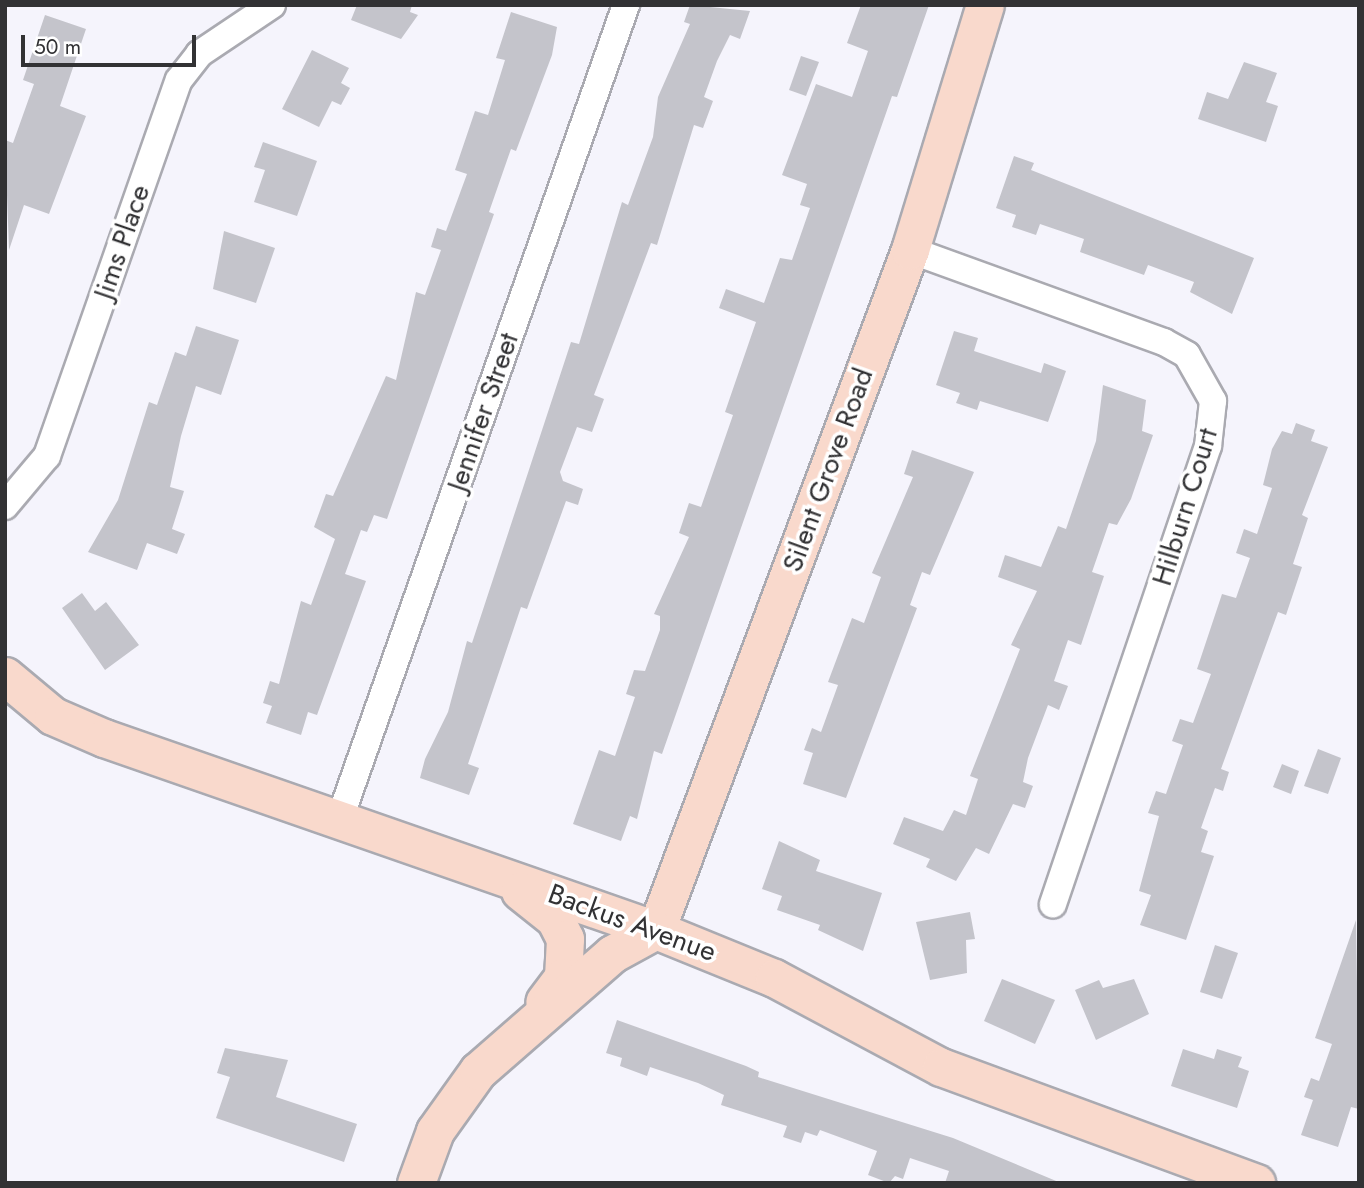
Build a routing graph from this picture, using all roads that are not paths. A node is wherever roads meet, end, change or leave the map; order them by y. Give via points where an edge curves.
1 (272, 5) edge
2 (626, 5) edge
3 (985, 5) edge
4 (910, 250) junction
5 (5, 506) edge
6 (5, 676) edge
7 (340, 818) junction
8 (479, 867) junction
9 (1053, 904) dead end
10 (656, 930) junction
11 (522, 1031) junction
12 (415, 1183) edge
13 (1256, 1183) edge

1 - 5 street, Jims Place via 200,54 180,80 47,456
2 - 7 street, Jennifer Street
3 - 4 street, Silent Grove Road
4 - 9 street, Hilburn Court via 1164,342 1187,355 1213,401 1208,446
4 - 10 street, Silent Grove Road
6 - 7 street, Backus Avenue via 54,716
7 - 8 street, Backus Avenue
8 - 10 street, Backus Avenue
8 - 11 street via 536,900 565,939 563,977
10 - 11 street via 612,954
10 - 13 street, Backus Avenue via 774,978 942,1067
11 - 12 street via 478,1071 435,1131

